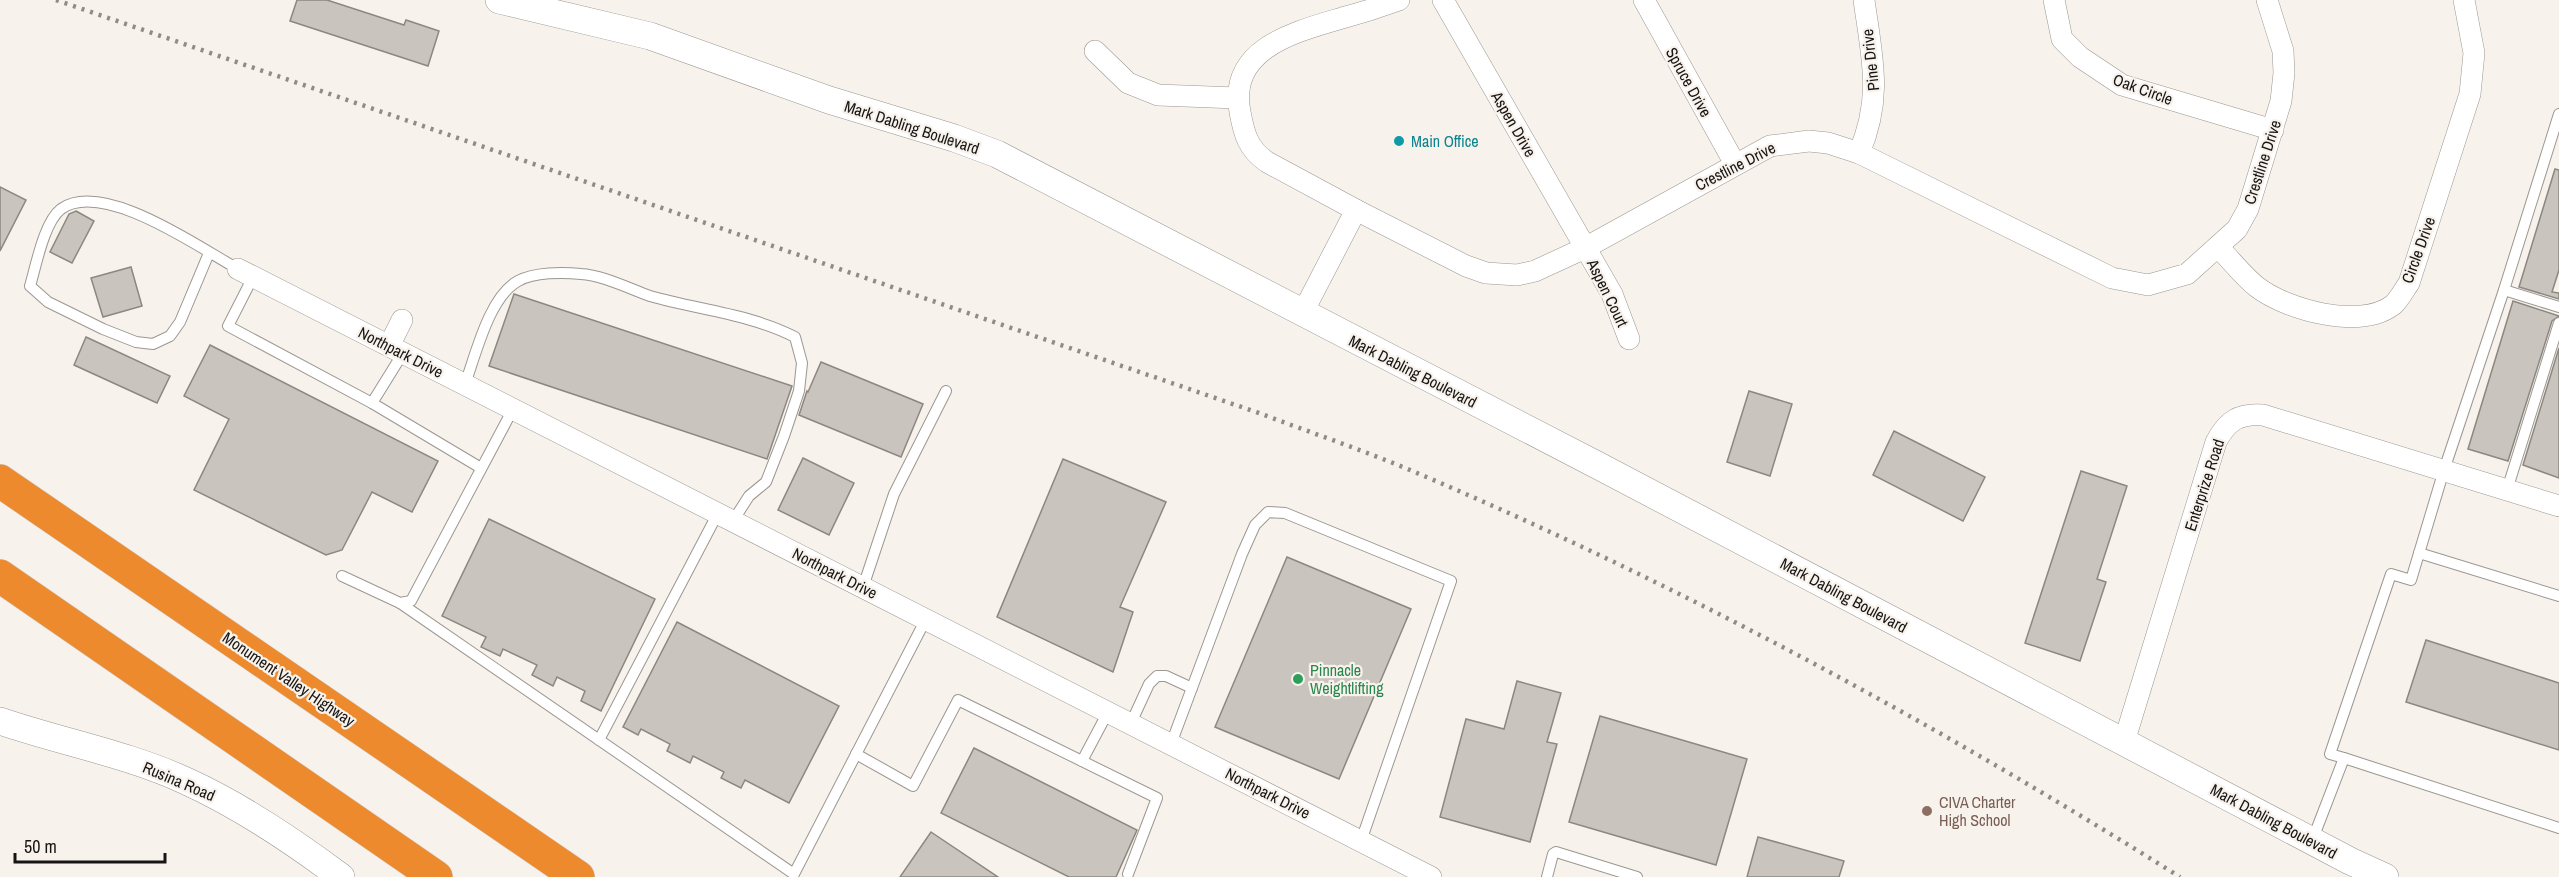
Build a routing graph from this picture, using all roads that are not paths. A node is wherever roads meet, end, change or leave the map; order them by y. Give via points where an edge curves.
1 (499, 0) edge
2 (1399, 0) edge
3 (1443, 0) edge
4 (1644, 0) edge
5 (1864, 0) edge
6 (2054, 0) edge
7 (2267, 0) edge
8 (2464, 0) edge
9 (1095, 51) dead end
10 (1237, 98) junction
11 (2559, 114) edge
12 (2273, 130) junction
13 (1859, 153) junction
14 (1734, 164) junction
15 (1356, 210) junction
16 (2218, 247) junction
17 (1585, 248) junction
18 (209, 253) junction
19 (245, 273) junction
20 (2504, 290) junction
21 (2559, 307) edge
22 (1302, 314) junction
23 (402, 320) dead end
24 (2559, 323) edge
25 (1629, 339) dead end
26 (396, 349) junction
27 (465, 384) junction
28 (946, 391) dead end
29 (372, 403) junction
30 (513, 409) junction
31 (481, 468) junction
32 (2444, 471) junction
33 (0, 481) edge
34 (2507, 490) junction
35 (2559, 506) edge
36 (726, 517) junction
37 (2419, 553) junction
38 (0, 576) edge
39 (342, 576) dead end
40 (863, 587) junction
41 (2559, 596) edge
42 (400, 603) junction
43 (926, 619) junction
44 (1192, 688) junction
45 (1108, 712) junction
46 (0, 721) edge
47 (1131, 723) junction
48 (599, 740) junction
49 (2124, 742) junction
50 (1171, 744) junction
51 (856, 754) junction
52 (2344, 758) junction
53 (1082, 761) junction
54 (2559, 828) edge
55 (1361, 841) junction
56 (2312, 841) junction
57 (1128, 874) dead end
58 (341, 877) edge
59 (436, 877) edge
60 (578, 877) edge
61 (1431, 877) edge
62 (1547, 877) edge
63 (1637, 877) edge
64 (2385, 877) edge

1 - 22 street, Mark Dabling Boulevard via 650,36 997,154
2 - 10 street via 1292,32 1274,42 1259,52 1247,68
3 - 17 street, Aspen Drive
4 - 14 street, Spruce Drive
5 - 13 street, Pine Drive via 1875,79 1870,129
6 - 12 street, Oak Circle via 2056,44 2122,85
7 - 12 street, Crestline Drive via 2283,51 2281,101
8 - 16 street, Circle Drive via 2475,53 2470,94 2409,283 2376,324 2283,301 2256,286
9 - 10 street via 1128,83 1158,95
10 - 15 street, Crestline Drive via 1247,144 1256,154
11 - 20 lane
12 - 16 street, Crestline Drive via 2248,209 2237,229
13 - 14 street, Crestline Drive via 1827,143 1789,142 1770,146
13 - 16 street, Crestline Drive via 2112,278 2131,283 2148,285 2187,274
14 - 17 street, Crestline Drive
15 - 17 street, Crestline Drive via 1486,273 1517,275 1535,271
15 - 22 street
17 - 25 street, Aspen Court via 1612,294
18 - 18 lane via 137,212 106,202 75,204 60,210 47,229 30,286 48,302 136,342 153,344 170,336 180,322
18 - 19 lane
19 - 26 street, Northpark Drive
19 - 29 lane via 228,326
20 - 21 lane
20 - 32 lane
22 - 49 street, Mark Dabling Boulevard
23 - 26 street
24 - 34 lane
26 - 27 street, Northpark Drive
26 - 29 lane
27 - 30 street, Northpark Drive
27 - 36 lane via 503,293 519,280 541,274 583,274 652,296 770,324 795,337 802,363 799,391 766,482
28 - 40 lane via 894,494
29 - 31 lane
30 - 31 lane
30 - 36 street, Northpark Drive
31 - 42 lane via 411,601
32 - 34 street, Enterprize Road
32 - 37 lane
32 - 49 street, Enterprize Road via 2263,415 2236,418 2224,427 2216,442
33 - 60 highway, Monument Valley Highway
34 - 35 street, Enterprize Road
36 - 40 street, Northpark Drive
36 - 48 lane
37 - 41 lane
37 - 52 lane via 2410,580 2391,574 2330,754
38 - 59 highway
39 - 42 lane
40 - 43 street, Northpark Drive
42 - 48 lane
43 - 45 street, Northpark Drive
43 - 51 lane
44 - 47 lane via 1157,676 1149,684
44 - 50 lane
44 - 55 lane via 1242,554 1255,525 1268,512 1285,513 1451,581
45 - 47 street, Northpark Drive
45 - 53 lane
46 - 58 street, Rusina Road via 185,781 258,821
47 - 50 street, Northpark Drive
48 - 51 lane via 794,874
49 - 56 street, Mark Dabling Boulevard
50 - 55 street, Northpark Drive
51 - 53 lane via 913,786 958,700
52 - 54 lane
52 - 56 lane
53 - 57 lane via 1157,798
55 - 61 street, Northpark Drive
56 - 64 street, Mark Dabling Boulevard
62 - 63 lane via 1556,852

